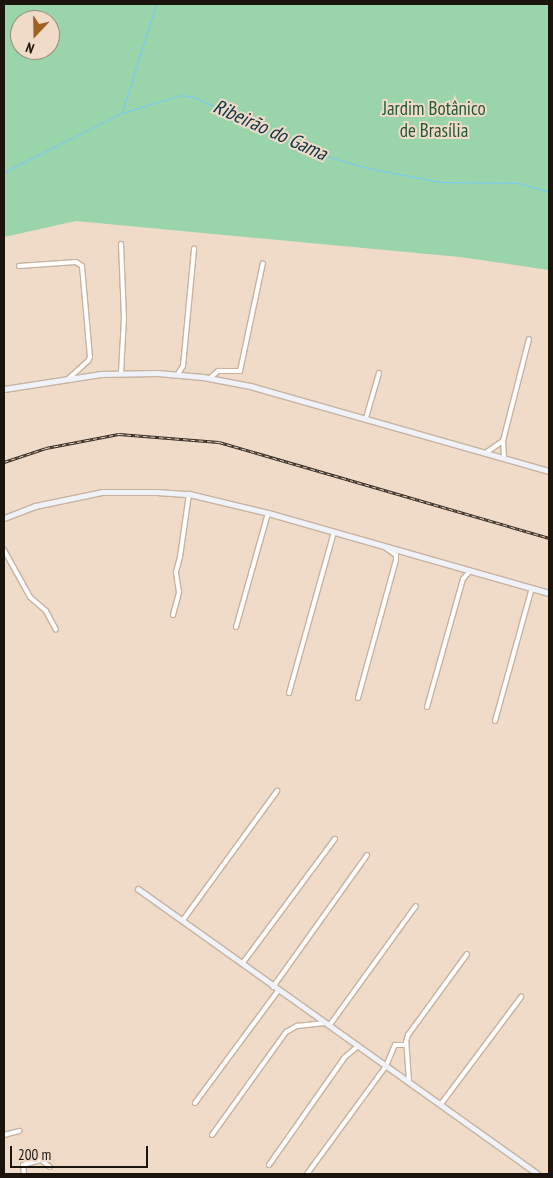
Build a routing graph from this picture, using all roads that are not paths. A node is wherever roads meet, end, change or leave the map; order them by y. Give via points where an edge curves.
1 (121, 244) dead end
2 (194, 249) dead end
3 (263, 263) dead end
4 (19, 266) dead end
5 (529, 340) dead end
6 (183, 366) junction
7 (121, 373) junction
8 (379, 373) dead end
9 (178, 374) junction
10 (188, 375) junction
11 (210, 378) junction
12 (68, 379) junction
13 (4, 389) edge
14 (366, 418) junction
15 (503, 441) junction
16 (487, 452) junction
17 (504, 458) junction
18 (549, 471) edge
19 (189, 494) junction
20 (268, 513) junction
21 (4, 518) edge
22 (334, 532) junction
23 (384, 547) junction
24 (4, 550) edge
25 (459, 568) junction
26 (470, 571) junction
27 (463, 579) junction
28 (532, 588) junction
29 (549, 593) edge
30 (174, 615) dead end
31 (236, 627) dead end
32 (56, 630) dead end
33 (289, 693) dead end
34 (358, 698) dead end
35 (427, 707) dead end
36 (495, 721) dead end
37 (277, 791) dead end
38 (335, 839) dead end
39 (367, 855) dead end
40 (138, 889) dead end
41 (416, 906) dead end
42 (183, 920) junction
43 (467, 954) dead end
44 (242, 964) junction
45 (276, 989) junction
46 (521, 997) dead end
47 (327, 1025) junction
48 (406, 1045) junction
49 (358, 1046) junction
50 (386, 1066) junction
51 (409, 1081) junction
52 (195, 1103) dead end
53 (441, 1104) junction
54 (19, 1130) dead end
55 (4, 1135) edge
56 (212, 1135) dead end
57 (269, 1164) dead end
58 (50, 1167) dead end
59 (24, 1174) edge
60 (307, 1174) edge
61 (537, 1174) edge

1 - 7 street via 124,318
2 - 6 street
3 - 11 street via 240,371 218,371
4 - 12 street via 76,262 82,266 90,357
5 - 15 street
6 - 9 street
6 - 10 street
7 - 9 street
7 - 12 street
8 - 14 street
9 - 10 street
10 - 11 street
11 - 14 street
12 - 13 street
14 - 16 street
15 - 16 street
15 - 17 street
16 - 17 street
17 - 18 street
19 - 20 street
19 - 21 street via 102,492 35,506
19 - 30 street via 176,572 179,592
20 - 22 street
20 - 31 street
22 - 23 street
22 - 33 street
23 - 25 street
23 - 34 street via 394,553 396,560
24 - 32 street via 30,597 46,611
25 - 26 street
25 - 27 street
26 - 27 street
26 - 28 street
27 - 35 street
28 - 29 street
28 - 36 street
37 - 42 street
38 - 44 street
39 - 45 street
40 - 42 street
41 - 47 street
42 - 44 street
43 - 48 street via 408,1035
44 - 45 street
45 - 47 street
45 - 52 street
46 - 53 street
47 - 49 street
47 - 56 street via 297,1026 286,1032
48 - 50 street via 395,1045
48 - 51 street
49 - 50 street
49 - 57 street via 345,1057
50 - 51 street
50 - 60 street
51 - 53 street
53 - 61 street
54 - 55 street
58 - 59 street via 41,1160 23,1165

